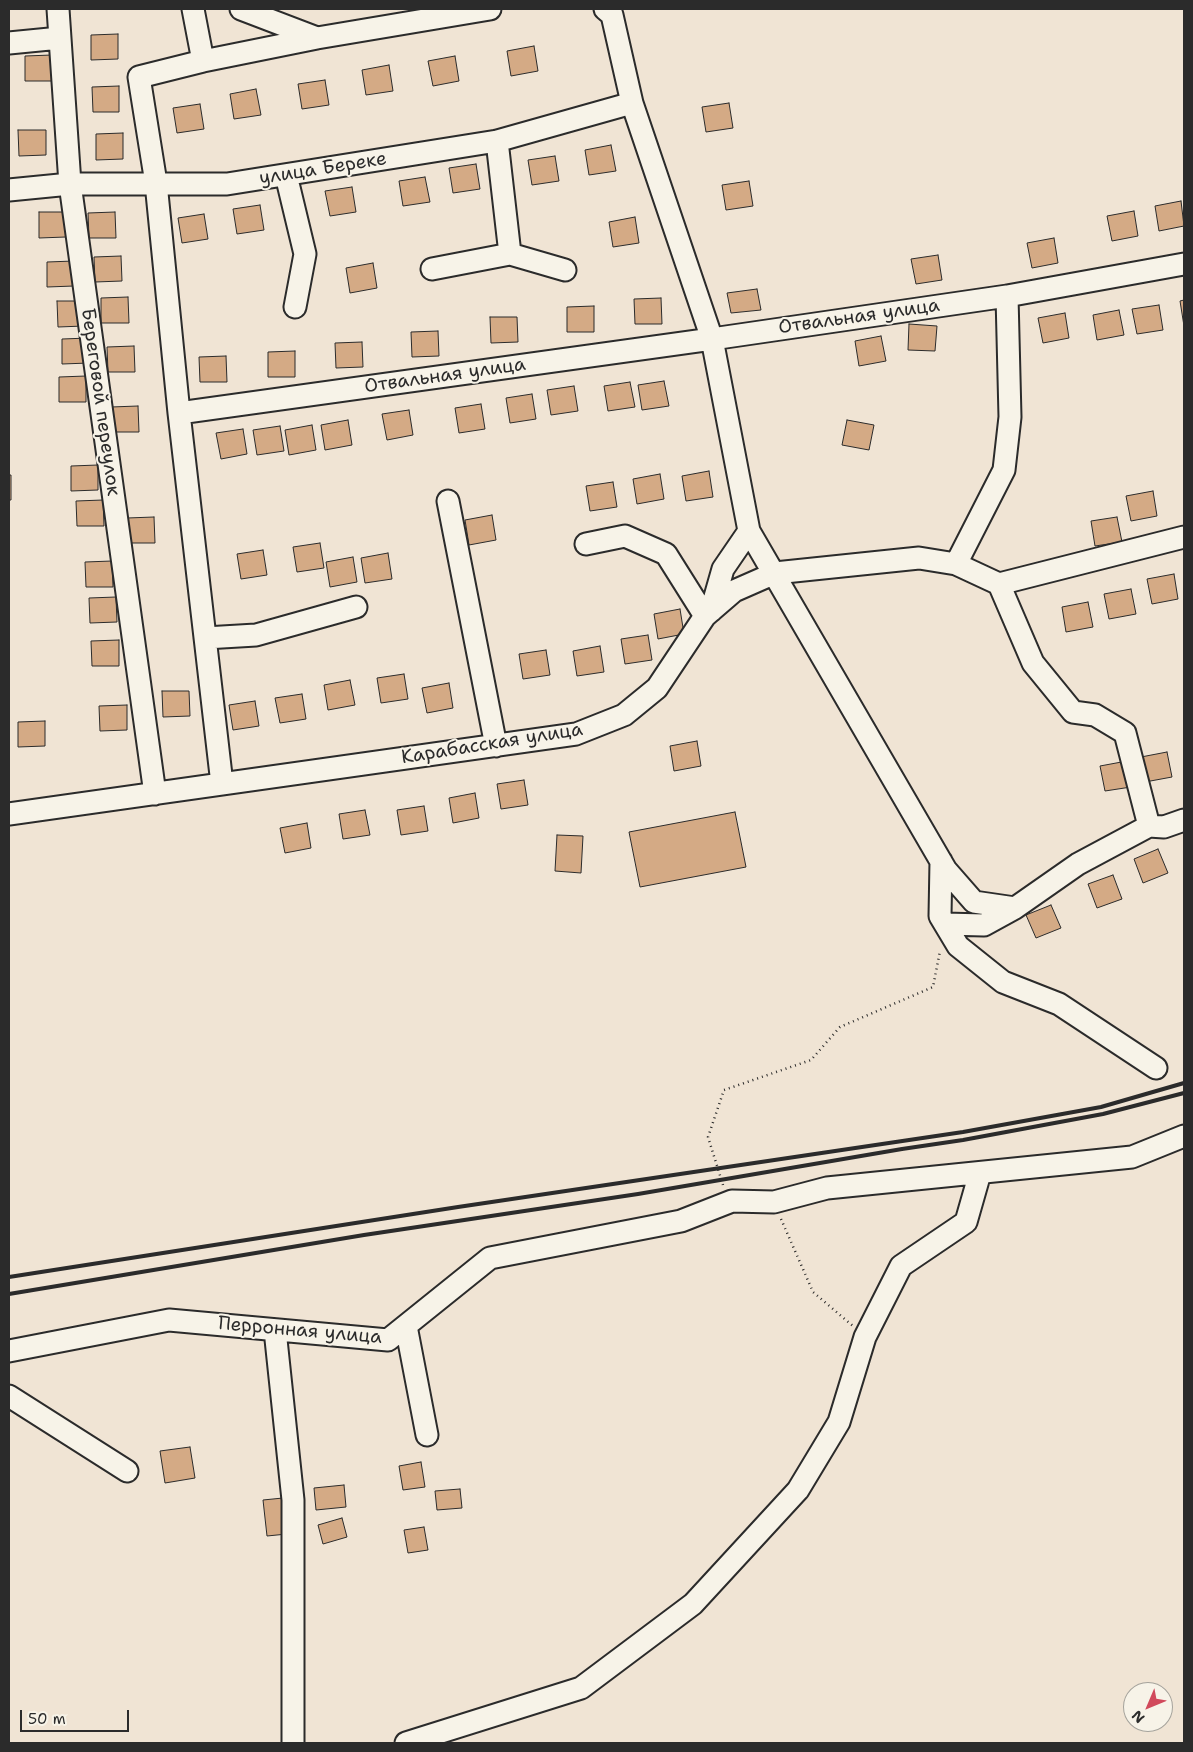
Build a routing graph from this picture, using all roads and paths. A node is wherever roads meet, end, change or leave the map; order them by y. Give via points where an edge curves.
1 (58, 9) edge
2 (193, 9) edge
3 (241, 9) edge
4 (490, 9) edge
5 (605, 9) edge
6 (468, 11) edge
7 (60, 38) junction
8 (317, 38) junction
9 (9, 43) edge
10 (202, 61) junction
11 (632, 103) junction
12 (497, 140) junction
13 (286, 174) junction
14 (156, 183) junction
15 (70, 184) junction
16 (9, 190) edge
17 (510, 254) junction
18 (1184, 264) edge
19 (432, 269) dead end
20 (565, 270) dead end
21 (1007, 296) junction
22 (295, 307) dead end
23 (712, 339) junction
24 (179, 413) junction
25 (448, 500) dead end
26 (749, 531) junction
27 (1184, 537) edge
28 (586, 544) dead end
29 (956, 564) junction
30 (775, 573) junction
31 (999, 584) junction
32 (356, 607) dead end
33 (708, 613) junction
34 (205, 638) junction
35 (496, 746) junction
36 (222, 784) junction
37 (154, 794) junction
38 (9, 814) edge
39 (1184, 820) edge
40 (1149, 826) junction
41 (941, 861) junction
42 (1015, 908) junction
43 (945, 924) junction
44 (1156, 1068) dead end
45 (1184, 1136) edge
46 (980, 1173) junction
47 (730, 1189) dead end
48 (779, 1215) dead end
49 (406, 1326) junction
50 (275, 1330) junction
51 (865, 1337) junction
52 (9, 1351) edge
53 (9, 1396) edge
54 (427, 1435) dead end
55 (127, 1471) dead end
56 (293, 1743) edge
57 (406, 1743) edge

1 - 7 street, Береговой переулок
2 - 10 street
3 - 8 street
4 - 6 street
5 - 11 street via 612,15
6 - 8 street
7 - 9 street
7 - 15 street, Береговой переулок
8 - 10 street
10 - 14 street via 139,78
11 - 12 street, улица Береке
11 - 23 street
12 - 13 street, улица Береке
12 - 17 street
13 - 14 street, улица Береке via 227,184
13 - 22 street via 305,254
14 - 15 street, улица Береке
14 - 24 street
15 - 16 street, улица Береке
15 - 37 street, Береговой переулок
17 - 19 street
17 - 20 street
18 - 21 street, Отвальная улица
21 - 23 street, Отвальная улица
21 - 29 street via 1010,417 1004,470
23 - 24 street, Отвальная улица
23 - 26 street
24 - 34 street
25 - 35 street
26 - 30 street
26 - 33 street via 723,569
27 - 31 street
28 - 33 street via 624,536 666,554
29 - 30 street, Карабасская улица via 919,558
29 - 31 street, Карабасская улица
30 - 33 street, Карабасская улица via 734,591
30 - 41 street
31 - 40 street via 1034,663 1073,712 1095,715 1125,733
32 - 34 street via 256,635
33 - 35 street, Карабасская улица via 657,688 624,715 576,734
34 - 36 street
35 - 36 street, Карабасская улица
36 - 37 street, Карабасская улица
37 - 38 street, Карабасская улица
39 - 40 street via 1164,827
40 - 42 street via 1078,864
41 - 42 street via 974,902
41 - 43 street via 940,916
42 - 43 street via 984,925
43 - 44 street via 958,946 1003,982 1059,1004
43 - 47 path via 933,987 840,1027 811,1060 724,1090 708,1138 722,1185
45 - 46 street, Перронная улица via 1132,1157
46 - 49 street, Перронная улица via 827,1188 774,1202 732,1201 681,1221 490,1258
46 - 51 street via 966,1222 901,1266
48 - 51 path via 813,1292
49 - 50 street, Перронная улица via 388,1340
49 - 54 street
50 - 52 street, Перронная улица via 170,1320
50 - 56 street via 294,1500
51 - 57 street via 839,1422 798,1490 693,1604 581,1688
53 - 55 street

